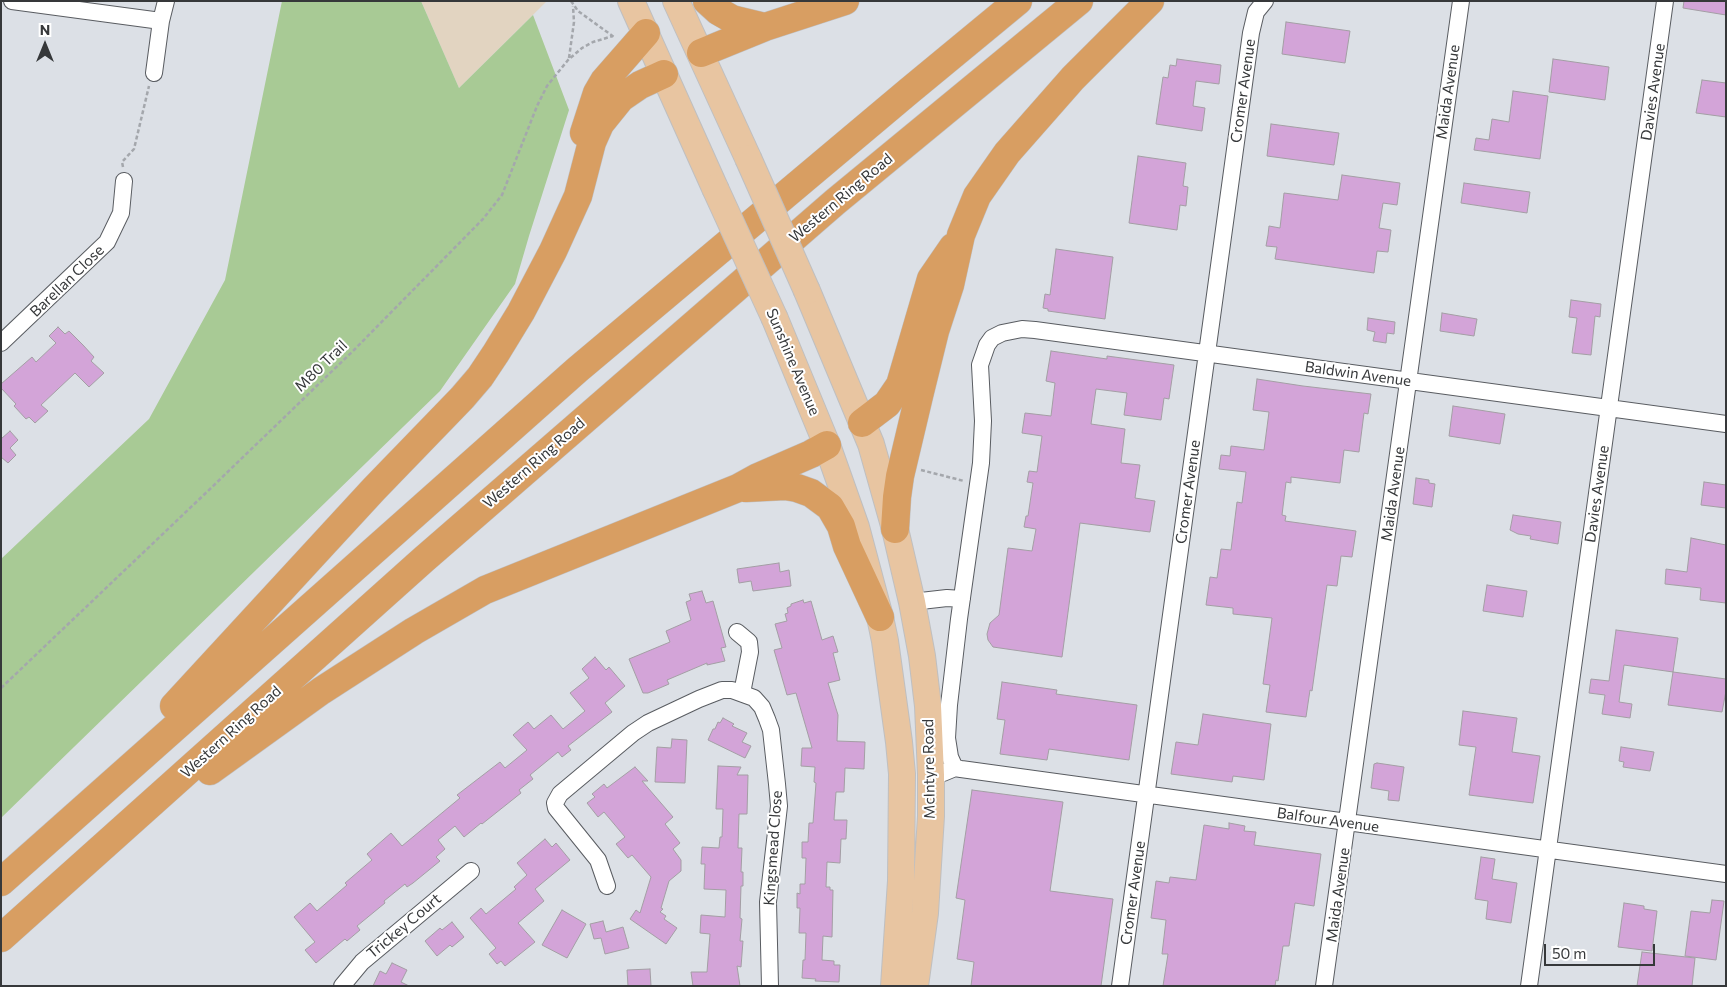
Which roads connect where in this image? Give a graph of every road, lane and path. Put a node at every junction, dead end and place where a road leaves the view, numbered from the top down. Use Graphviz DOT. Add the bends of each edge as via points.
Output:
graph roads {
  1 [pos="12,1"];
  2 [pos="166,1"];
  3 [pos="631,1"];
  4 [pos="676,1"];
  5 [pos="707,1"];
  6 [pos="845,1"];
  7 [pos="1018,1"];
  8 [pos="1079,1"];
  9 [pos="1150,1"];
  10 [pos="1264,1"];
  11 [pos="1461,1"];
  12 [pos="1665,1"];
  13 [pos="572,3"];
  14 [pos="161,21"];
  15 [pos="765,27"];
  16 [pos="646,32"];
  17 [pos="701,53"];
  18 [pos="568,60"];
  19 [pos="154,73"];
  20 [pos="664,74"];
  21 [pos="124,181"];
  22 [pos="961,235"];
  23 [pos="553,251"];
  24 [pos="992,338"];
  25 [pos="1,343"];
  26 [pos="1208,353"];
  27 [pos="1409,381"];
  28 [pos="1609,407"];
  29 [pos="862,423"];
  30 [pos="1726,424"];
  31 [pos="827,445"];
  32 [pos="902,466"];
  33 [pos="978,485"];
  34 [pos="738,488"];
  35 [pos="895,529"];
  36 [pos="962,599"];
  37 [pos="912,602"];
  38 [pos="880,617"];
  39 [pos="737,632"];
  40 [pos="1,688"];
  41 [pos="742,693"];
  42 [pos="899,742"];
  43 [pos="943,772"];
  44 [pos="902,774"];
  45 [pos="1147,795"];
  46 [pos="1348,823"];
  47 [pos="40,846"];
  48 [pos="1548,850"];
  49 [pos="471,871"];
  50 [pos="1726,874"];
  51 [pos="1,882"];
  52 [pos="607,886"];
  53 [pos="8,932"];
  54 [pos="342,986"];
  55 [pos="770,986"];
  56 [pos="894,986"];
  57 [pos="915,986"];
  58 [pos="1120,986"];
  59 [pos="1324,986"];
  60 [pos="1529,986"];
  1 -- 14 [label="street"];
  2 -- 14 [label="street"];
  3 -- 16 [label="main road, Sunshine Avenue"];
  4 -- 17 [label="main road"];
  5 -- 15 [label="highway" via="732,19"];
  6 -- 15 [label="highway"];
  7 -- 47 [label="highway" via="577,370"];
  8 -- 53 [label="highway, Western Ring Road" via="805,228 423,560"];
  9 -- 22 [label="highway" via="1073,78 1007,153 977,196"];
  10 -- 26 [label="street, Cromer Avenue" via="1256,12 1251,33"];
  11 -- 27 [label="street, Maida Avenue"];
  12 -- 28 [label="street, Davies Avenue"];
  13 -- 18 [label="path" via="574,22"];
  13 -- 18 [label="path, M80 Trail" via="613,36 593,42"];
  14 -- 19 [label="street"];
  15 -- 17 [label="highway"];
  16 -- 20 [label="main road, Sunshine Avenue"];
  16 -- 23 [label="highway" via="597,92"];
  17 -- 20 [label="main road"];
  17 -- 29 [label="main road, bridge"];
  18 -- 40 [label="path, M80 Trail" via="544,91 502,195 483,219 231,470"];
  19 -- 21 [label="path" via="134,149 122,162"];
  20 -- 23 [label="highway" via="621,98 600,124 578,196"];
  20 -- 31 [label="main road, Sunshine Avenue, bridge" via="775,319"];
  21 -- 25 [label="street, Barellan Close" via="121,213 107,242"];
  22 -- 29 [label="highway" via="931,279 900,385 887,404"];
  22 -- 32 [label="highway"];
  23 -- 47 [label="highway" via="506,338 462,398"];
  24 -- 26 [label="street, Baldwin Avenue" via="1006,331 1022,329"];
  24 -- 33 [label="street, McIntyre Road" via="982,354 980,365 983,421"];
  26 -- 27 [label="street, Baldwin Avenue"];
  26 -- 45 [label="street, Cromer Avenue"];
  27 -- 28 [label="street, Baldwin Avenue"];
  27 -- 46 [label="street, Maida Avenue"];
  28 -- 30 [label="street, Baldwin Avenue"];
  28 -- 48 [label="street, Davies Avenue"];
  29 -- 31 [label="main road"];
  29 -- 35 [label="main road"];
  31 -- 34 [label="highway"];
  31 -- 38 [label="main road, Sunshine Avenue" via="856,527"];
  32 -- 33 [label="path"];
  32 -- 35 [label="highway"];
  33 -- 36 [label="street, McIntyre Road"];
  34 -- 38 [label="highway" via="797,488 811,493 830,507"];
  34 -- 53 [label="highway" via="485,590 414,631 321,691 173,797"];
  35 -- 37 [label="main road"];
  36 -- 37 [label="street"];
  36 -- 43 [label="street, McIntyre Road" via="949,705 947,738 950,757"];
  37 -- 42 [label="main road" via="900,620 906,683"];
  37 -- 43 [label="main road, McIntyre Road" via="928,706"];
  38 -- 42 [label="main road, Sunshine Avenue"];
  39 -- 41 [label="street" via="749,642 750,652"];
  41 -- 52 [label="street" via="722,690 648,723 560,794 555,803 559,814 598,860"];
  41 -- 55 [label="street, Kingsmead Close" via="754,698 768,719 777,784 779,806 768,902"];
  42 -- 44 [label="main road, McIntyre Road"];
  43 -- 44 [label="main road"];
  43 -- 45 [label="street, Balfour Avenue"];
  43 -- 57 [label="main road, McIntyre Road" via="931,816 926,904"];
  44 -- 56 [label="main road, McIntyre Road" via="901,881"];
  45 -- 46 [label="street, Balfour Avenue"];
  45 -- 58 [label="street, Cromer Avenue"];
  46 -- 48 [label="street, Balfour Avenue"];
  46 -- 59 [label="street, Maida Avenue"];
  47 -- 51 [label="highway"];
  48 -- 50 [label="street, Balfour Avenue"];
  48 -- 60 [label="street, Davies Avenue"];
  49 -- 54 [label="street, Trickey Court" via="362,962"];
}
